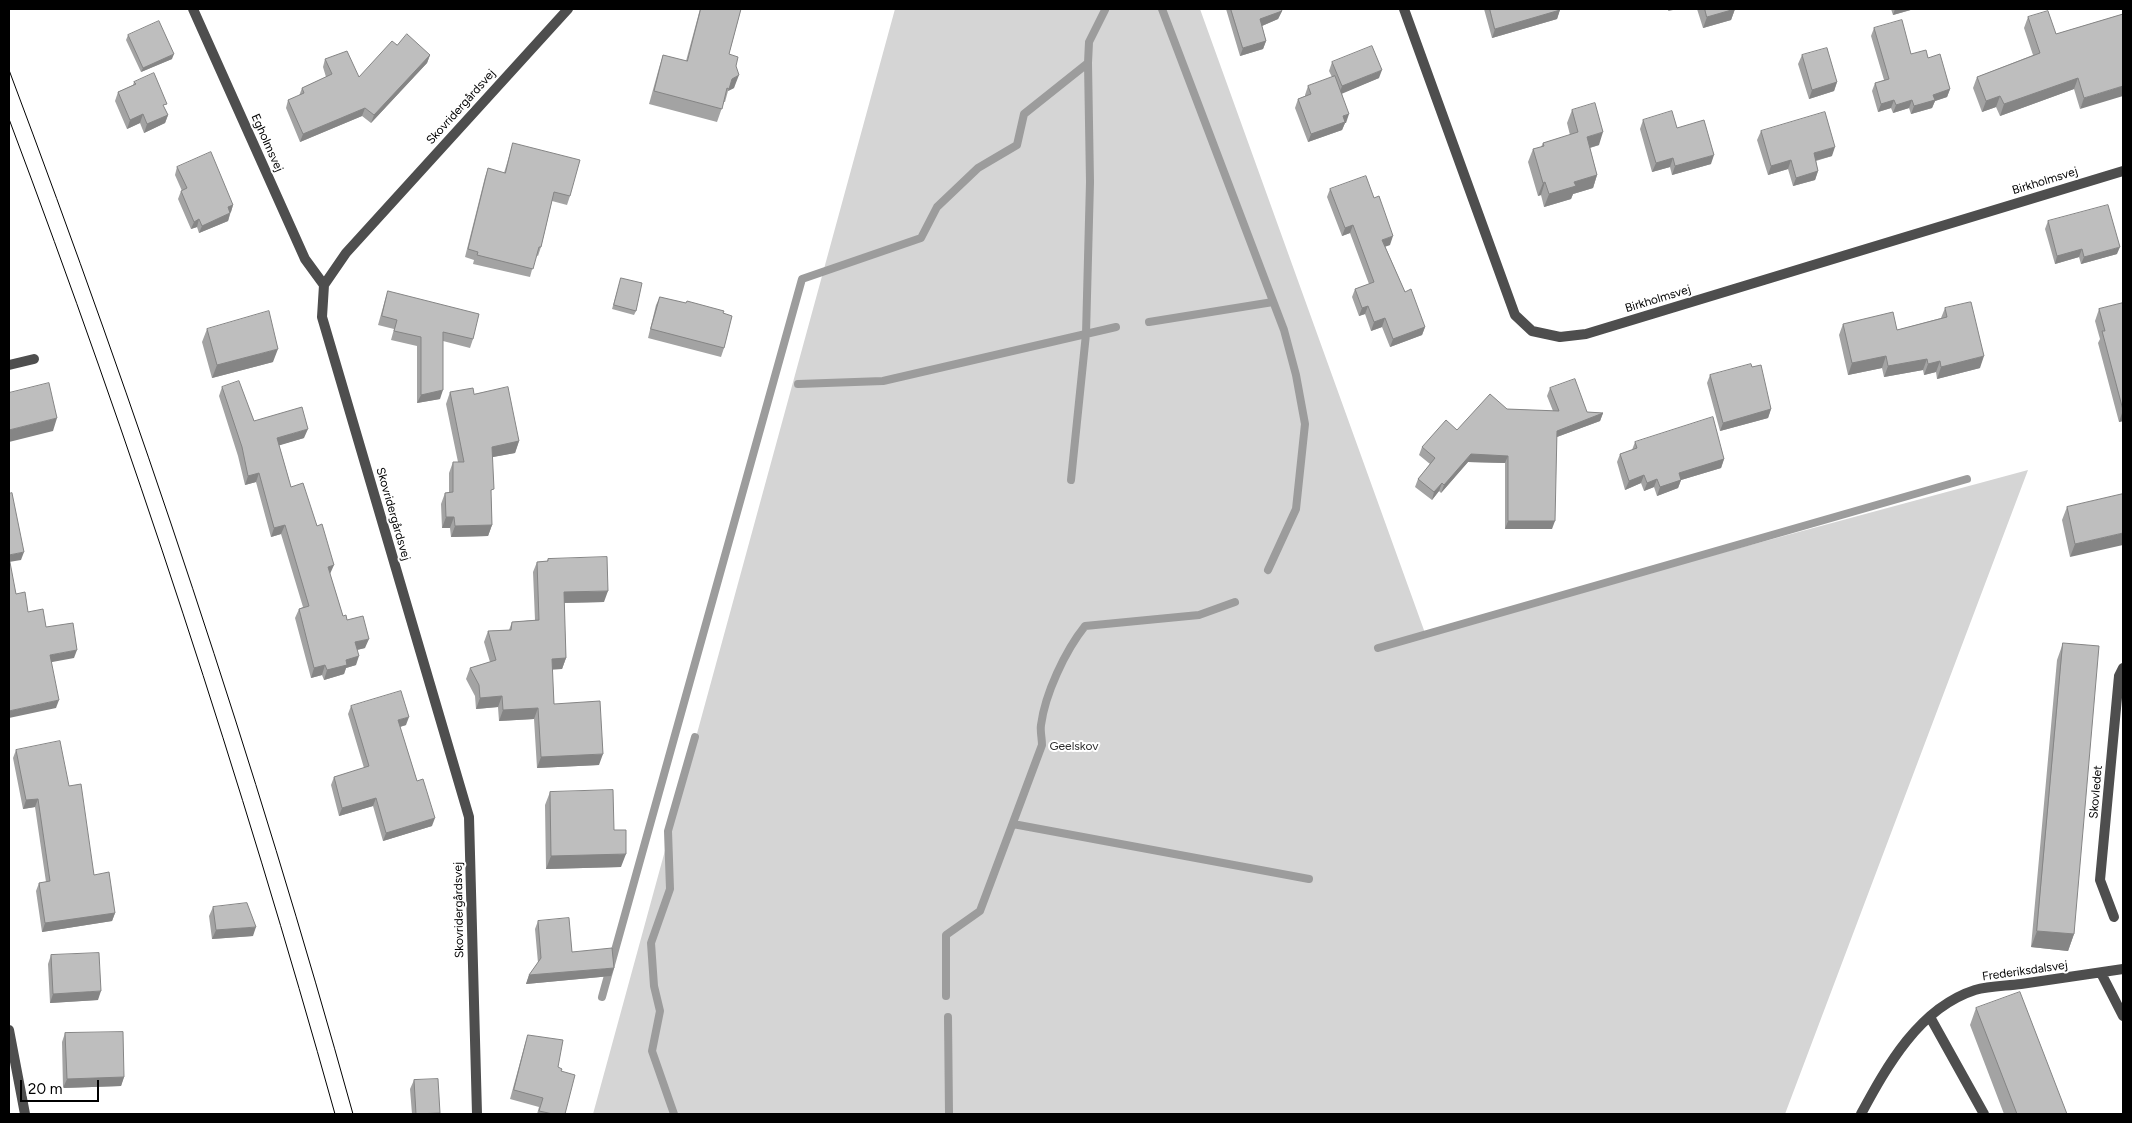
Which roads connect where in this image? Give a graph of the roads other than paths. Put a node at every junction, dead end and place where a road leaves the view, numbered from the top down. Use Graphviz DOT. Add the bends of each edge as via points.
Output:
graph roads {
  1 [pos="193,9"];
  2 [pos="568,9"];
  3 [pos="1404,9"];
  4 [pos="2123,170"];
  5 [pos="324,285"];
  6 [pos="34,359"];
  7 [pos="9,366"];
  8 [pos="2123,668"];
  9 [pos="2114,918"];
  10 [pos="2123,969"];
  11 [pos="2101,972"];
  12 [pos="2123,1016"];
  13 [pos="1930,1017"];
  14 [pos="9,1030"];
  15 [pos="26,1114"];
  16 [pos="476,1114"];
  17 [pos="1861,1114"];
  18 [pos="1984,1114"];
  1 -- 5 [label="street, Egholmsvej" via="305,259"];
  2 -- 5 [label="street, Skovridergårdsvej" via="346,252"];
  3 -- 4 [label="street, Birkholmsvej" via="1515,315 1532,331 1560,337 1586,334"];
  5 -- 16 [label="street, Skovridergårdsvej" via="322,317 469,818"];
  6 -- 7 [label="street"];
  8 -- 9 [label="street, Skovledet" via="2119,676 2100,880"];
  10 -- 11 [label="street, Frederiksdalsvej"];
  11 -- 12 [label="street"];
  11 -- 13 [label="street, Frederiksdalsvej" via="1976,990 1950,1002"];
  13 -- 17 [label="street, Frederiksdalsvej" via="1907,1040"];
  13 -- 18 [label="street"];
  14 -- 15 [label="street"];
}
